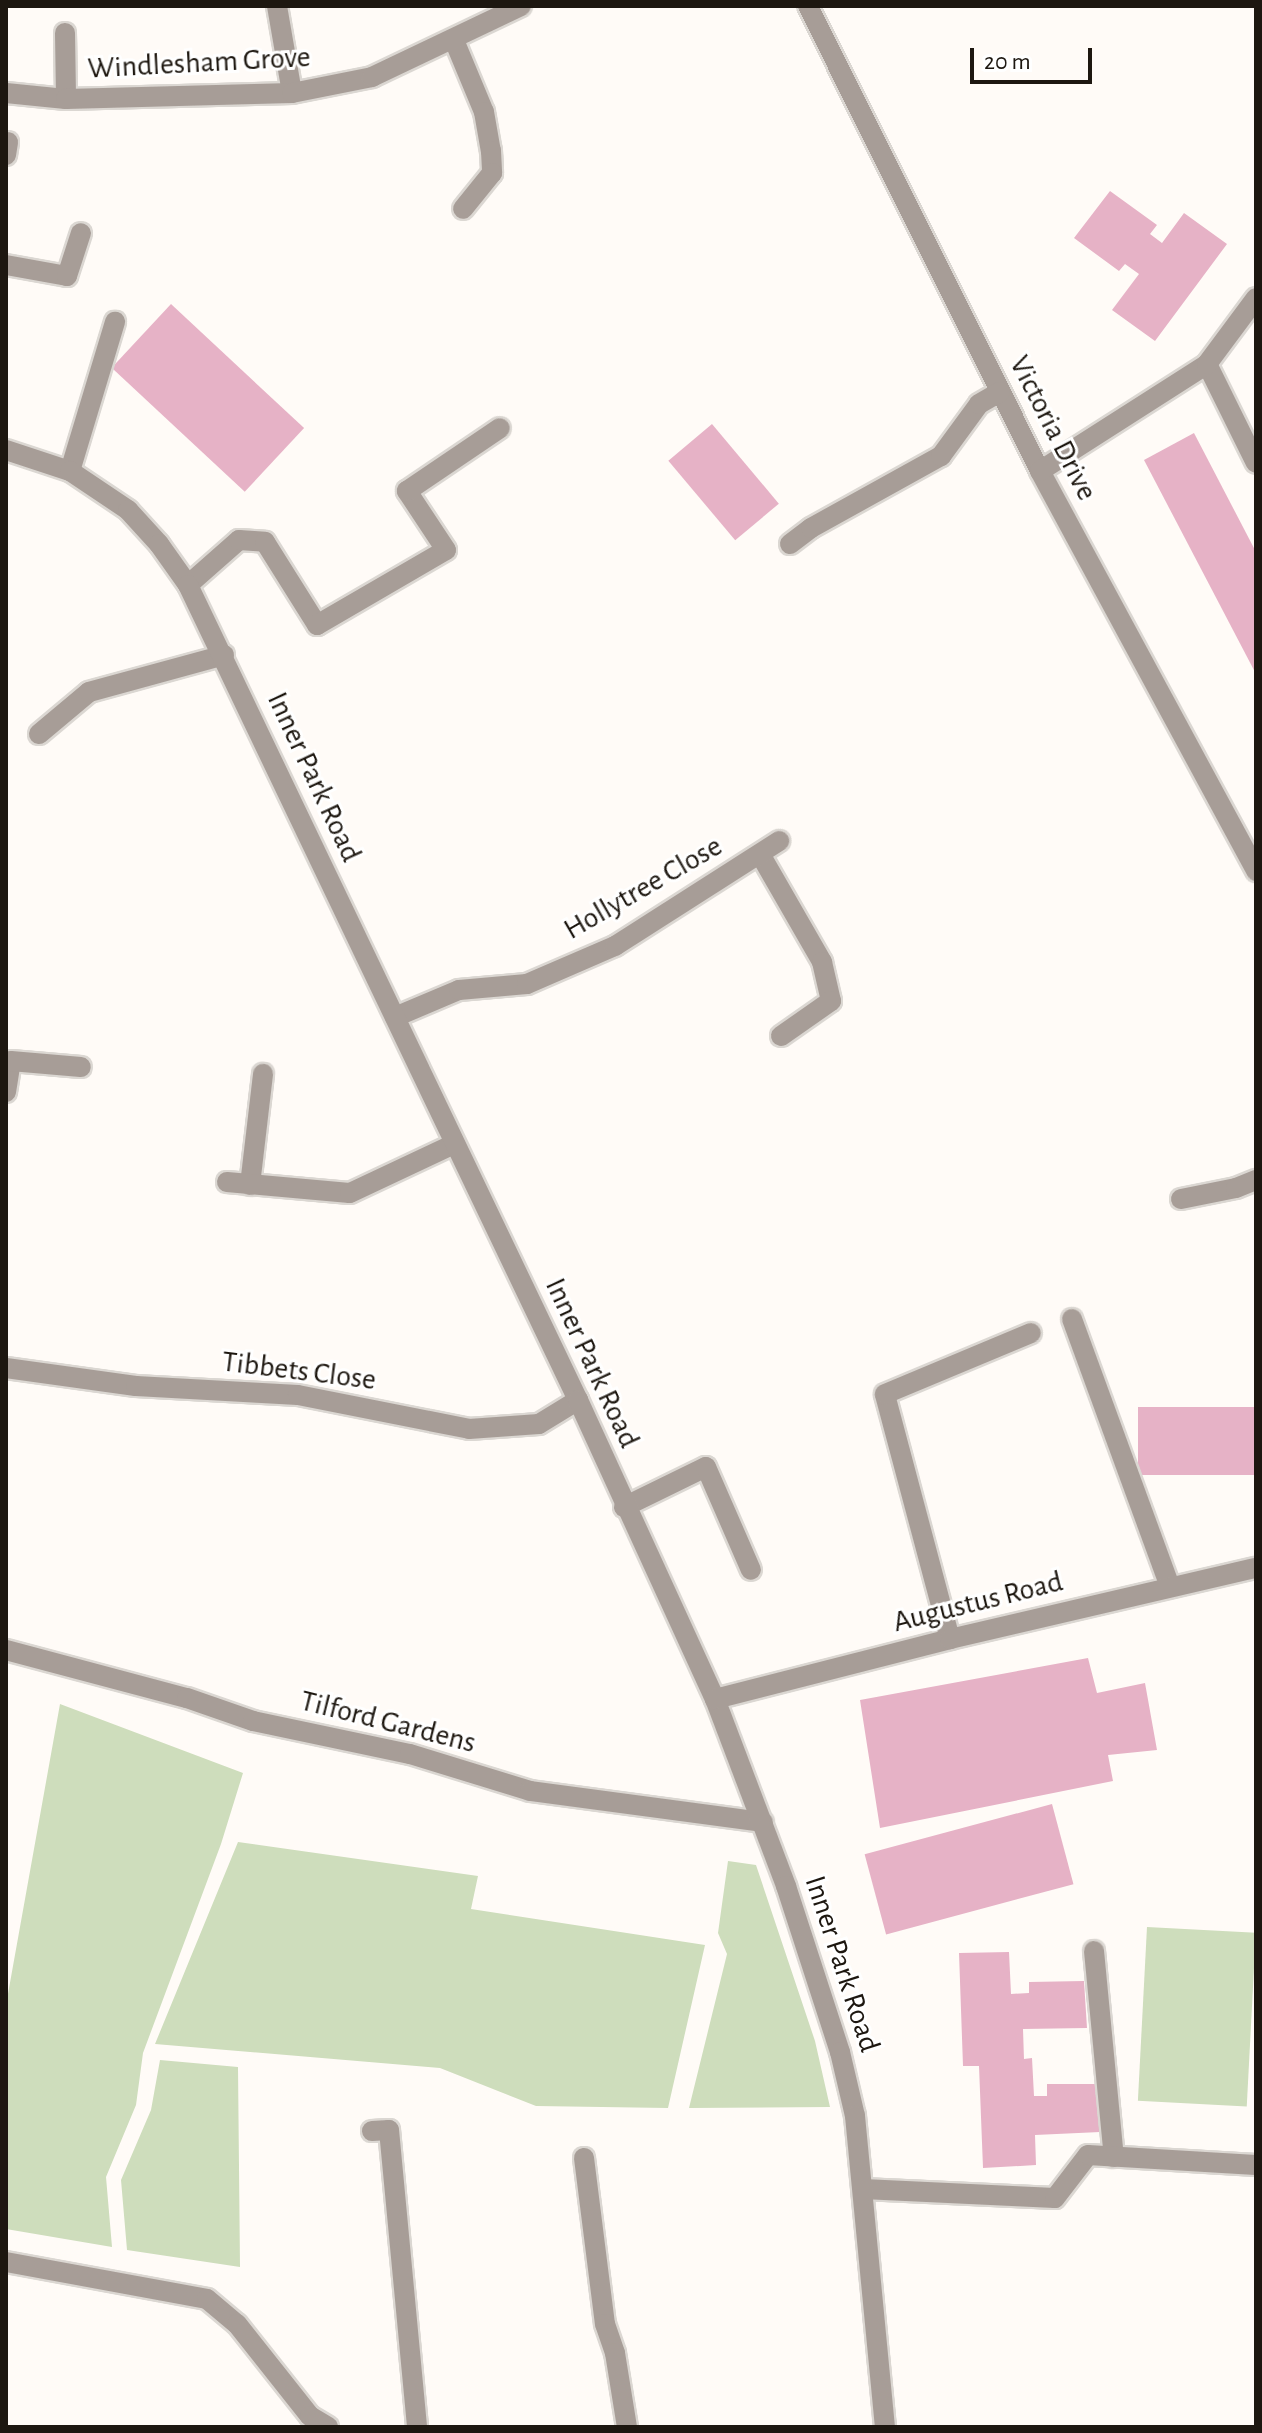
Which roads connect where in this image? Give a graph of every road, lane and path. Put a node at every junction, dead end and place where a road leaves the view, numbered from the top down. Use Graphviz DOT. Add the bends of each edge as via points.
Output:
graph roads {
  1 [pos="277,6"];
  2 [pos="521,6"];
  3 [pos="808,6"];
  4 [pos="65,33"];
  5 [pos="454,40"];
  6 [pos="6,93"];
  7 [pos="292,93"];
  8 [pos="66,99"];
  9 [pos="463,209"];
  10 [pos="81,233"];
  11 [pos="6,265"];
  12 [pos="1256,298"];
  13 [pos="115,322"];
  14 [pos="1207,364"];
  15 [pos="1000,392"];
  16 [pos="500,428"];
  17 [pos="6,450"];
  18 [pos="1256,463"];
  19 [pos="70,471"];
  20 [pos="1040,471"];
  21 [pos="790,544"];
  22 [pos="188,585"];
  23 [pos="224,655"];
  24 [pos="39,734"];
  25 [pos="779,841"];
  26 [pos="760,854"];
  27 [pos="1256,871"];
  28 [pos="395,1017"];
  29 [pos="781,1036"];
  30 [pos="81,1067"];
  31 [pos="263,1074"];
  32 [pos="6,1092"];
  33 [pos="454,1144"];
  34 [pos="1256,1180"];
  35 [pos="227,1182"];
  36 [pos="250,1185"];
  37 [pos="1181,1199"];
  38 [pos="1072,1319"];
  39 [pos="1031,1333"];
  40 [pos="6,1368"];
  41 [pos="578,1400"];
  42 [pos="624,1507"];
  43 [pos="1256,1568"];
  44 [pos="751,1570"];
  45 [pos="1170,1587"];
  46 [pos="950,1639"];
  47 [pos="6,1650"];
  48 [pos="715,1699"];
  49 [pos="763,1822"];
  50 [pos="1094,1951"];
  51 [pos="372,2131"];
  52 [pos="1114,2157"];
  53 [pos="584,2158"];
  54 [pos="1256,2165"];
  55 [pos="863,2189"];
  56 [pos="6,2262"];
  57 [pos="328,2427"];
  58 [pos="417,2427"];
  59 [pos="627,2427"];
  60 [pos="885,2427"];
  1 -- 7 [label="street"];
  2 -- 5 [label="street, Windlesham Grove"];
  3 -- 15 [label="street, Victoria Drive"];
  4 -- 8 [label="street"];
  5 -- 7 [label="street, Windlesham Grove" via="372,77"];
  5 -- 9 [label="street" via="484,112 491,151 492,173"];
  6 -- 8 [label="street, Windlesham Grove"];
  7 -- 8 [label="street, Windlesham Grove"];
  10 -- 11 [label="street" via="67,276"];
  12 -- 14 [label="street"];
  13 -- 19 [label="street"];
  14 -- 18 [label="street"];
  14 -- 20 [label="street"];
  15 -- 20 [label="street, Victoria Drive"];
  15 -- 21 [label="street" via="979,404 941,456"];
  16 -- 22 [label="street" via="407,491 446,550 317,625 265,542 239,540"];
  17 -- 19 [label="street, Inner Park Road"];
  19 -- 22 [label="street, Inner Park Road" via="128,510"];
  20 -- 27 [label="street, Victoria Drive"];
  22 -- 23 [label="street, Inner Park Road"];
  23 -- 24 [label="street" via="89,692"];
  23 -- 28 [label="street, Inner Park Road"];
  25 -- 26 [label="street, Hollytree Close"];
  26 -- 28 [label="street, Hollytree Close" via="615,946 527,984 459,990"];
  26 -- 29 [label="street" via="822,962 831,1001"];
  28 -- 33 [label="street, Inner Park Road"];
  30 -- 32 [label="street" via="11,1061"];
  31 -- 36 [label="street"];
  33 -- 36 [label="street" via="350,1193"];
  33 -- 41 [label="street, Inner Park Road"];
  34 -- 37 [label="street"];
  35 -- 36 [label="street"];
  38 -- 45 [label="street"];
  39 -- 46 [label="street" via="885,1394"];
  40 -- 41 [label="street, Tibbets Close" via="136,1386 298,1395 469,1429 539,1424"];
  41 -- 42 [label="street, Inner Park Road"];
  42 -- 44 [label="street" via="706,1467"];
  42 -- 48 [label="street, Inner Park Road"];
  43 -- 45 [label="street, Augustus Road"];
  45 -- 46 [label="street, Augustus Road"];
  46 -- 48 [label="street, Augustus Road"];
  47 -- 49 [label="street, Tilford Gardens" via="253,1721 410,1754 530,1791"];
  48 -- 49 [label="street, Inner Park Road"];
  49 -- 55 [label="street, Inner Park Road" via="840,2052 855,2116"];
  50 -- 52 [label="street"];
  51 -- 58 [label="street" via="389,2130"];
  52 -- 54 [label="street"];
  52 -- 55 [label="street" via="1088,2155 1055,2198"];
  53 -- 59 [label="street" via="605,2324"];
  55 -- 60 [label="street, Inner Park Road"];
  56 -- 57 [label="street" via="207,2299 237,2324 310,2416"];
}
